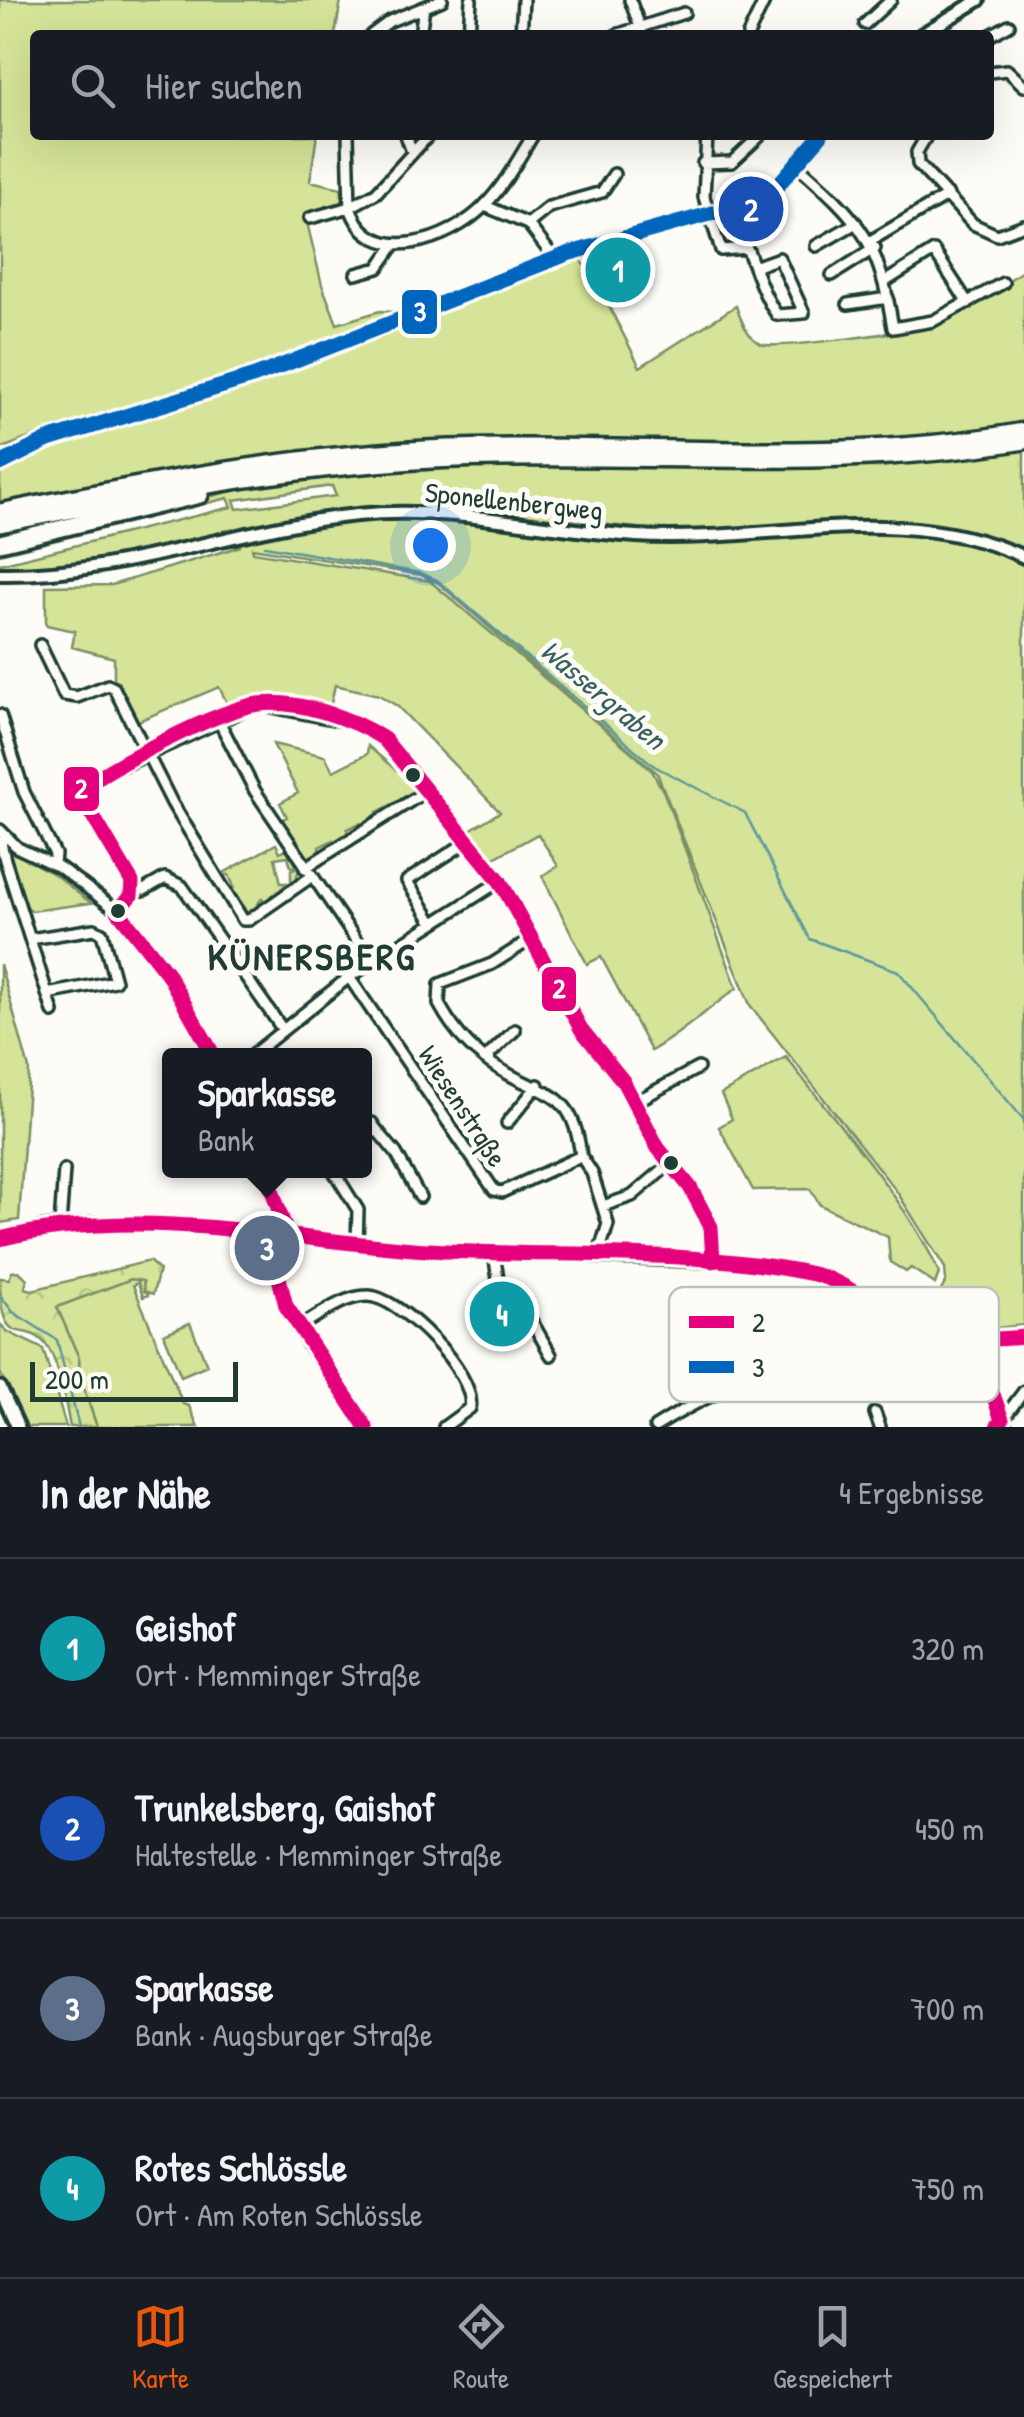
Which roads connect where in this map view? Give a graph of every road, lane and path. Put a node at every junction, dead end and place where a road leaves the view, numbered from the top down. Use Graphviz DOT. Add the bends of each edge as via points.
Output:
graph roads {
  1 [pos="442,0"];
  2 [pos="470,0"];
  3 [pos="523,0"];
  4 [pos="630,0"];
  5 [pos="765,0"];
  6 [pos="891,0"];
  7 [pos="972,1"];
  8 [pos="424,7"];
  9 [pos="684,13"];
  10 [pos="940,21"];
  11 [pos="865,24"];
  12 [pos="1009,25"];
  13 [pos="378,30"];
  14 [pos="421,30"];
  15 [pos="469,30"];
  16 [pos="521,30"];
  17 [pos="642,30"];
  18 [pos="644,30"];
  19 [pos="750,30"];
  20 [pos="928,30"];
  21 [pos="946,30"];
  22 [pos="994,33"];
  23 [pos="994,71"];
  24 [pos="1024,86"];
  25 [pos="348,140"];
  26 [pos="408,140"];
  27 [pos="424,140"];
  28 [pos="530,140"];
  29 [pos="706,140"];
  30 [pos="756,140"];
  31 [pos="817,140"];
  32 [pos="924,140"];
  33 [pos="412,152"];
  34 [pos="703,163"];
  35 [pos="797,165"];
  36 [pos="614,174"];
  37 [pos="948,196"];
  38 [pos="485,206"];
  39 [pos="350,207"];
  40 [pos="709,215"];
  41 [pos="310,218"];
  42 [pos="856,223"];
  43 [pos="528,224"];
  44 [pos="1024,225"];
  45 [pos="395,244"];
  46 [pos="873,244"];
  47 [pos="816,246"];
  48 [pos="554,258"];
  49 [pos="754,267"];
  50 [pos="356,274"];
  51 [pos="832,275"];
  52 [pos="886,281"];
  53 [pos="1004,283"];
  54 [pos="888,298"];
  55 [pos="968,303"];
  56 [pos="848,304"];
  57 [pos="1024,431"];
  58 [pos="1024,442"];
  59 [pos="0,464"];
  60 [pos="271,474"];
  61 [pos="0,512"];
  62 [pos="0,524"];
  63 [pos="0,543"];
  64 [pos="1024,557"];
  65 [pos="0,574"];
  66 [pos="40,645"];
  67 [pos="0,716"];
  68 [pos="219,721"];
  69 [pos="145,754"];
  70 [pos="428,790"];
  71 [pos="2,833"];
  72 [pos="470,840"];
  73 [pos="54,864"];
  74 [pos="308,873"];
  75 [pos="500,881"];
  76 [pos="133,890"];
  77 [pos="118,911"];
  78 [pos="433,922"];
  79 [pos="533,938"];
  80 [pos="30,939"];
  81 [pos="370,962"];
  82 [pos="349,977"];
  83 [pos="47,994"];
  84 [pos="53,1012"];
  85 [pos="284,1030"];
  86 [pos="515,1030"];
  87 [pos="209,1048"];
  88 [pos="261,1048"];
  89 [pos="490,1064"];
  90 [pos="698,1068"];
  91 [pos="538,1084"];
  92 [pos="635,1102"];
  93 [pos="507,1123"];
  94 [pos="372,1132"];
  95 [pos="581,1156"];
  96 [pos="671,1163"];
  97 [pos="64,1170"];
  98 [pos="268,1178"];
  99 [pos="338,1178"];
  100 [pos="420,1197"];
  101 [pos="603,1206"];
  102 [pos="60,1226"];
  103 [pos="283,1237"];
  104 [pos="0,1239"];
  105 [pos="357,1245"];
  106 [pos="494,1254"];
  107 [pos="598,1256"];
  108 [pos="713,1261"];
  109 [pos="845,1287"];
  110 [pos="296,1328"];
  111 [pos="1024,1338"];
  112 [pos="999,1340"];
  113 [pos="551,1355"];
  114 [pos="0,1388"];
  115 [pos="1024,1391"];
  116 [pos="702,1402"];
  117 [pos="875,1413"];
  118 [pos="1002,1425"];
  119 [pos="18,1427"];
  120 [pos="366,1427"];
  121 [pos="444,1427"];
  122 [pos="656,1427"];
  123 [pos="880,1427"];
  1 -- 8 [label="street"];
  2 -- 15 [label="street"];
  3 -- 16 [label="street"];
  4 -- 17 [label="street"];
  5 -- 19 [label="street"];
  6 -- 11 [label="street"];
  7 -- 10 [label="street"];
  8 -- 13 [label="street"];
  8 -- 14 [label="street"];
  9 -- 18 [label="street"];
  10 -- 20 [label="street"];
  10 -- 21 [label="street"];
  12 -- 22 [label="street"];
  23 -- 24 [label="street" via="1007,70"];
  25 -- 39 [label="street"];
  26 -- 33 [label="street"];
  27 -- 33 [label="street"];
  28 -- 38 [label="street"];
  29 -- 34 [label="street"];
  30 -- 34 [label="street" via="732,162"];
  31 -- 35 [label="street"];
  32 -- 37 [label="street" via="918,164"];
  33 -- 39 [label="street" via="376,193"];
  34 -- 40 [label="street"];
  35 -- 40 [label="street" via="765,194"];
  35 -- 42 [label="street"];
  36 -- 43 [label="street" via="602,192 549,207"];
  37 -- 44 [label="street" via="982,231 1008,234"];
  37 -- 46 [label="street"];
  38 -- 43 [label="street"];
  38 -- 45 [label="street" via="448,232"];
  39 -- 41 [label="street"];
  39 -- 45 [label="street" via="366,233"];
  40 -- 48 [label="street"];
  40 -- 49 [label="street" via="721,250 747,248"];
  42 -- 46 [label="street"];
  42 -- 47 [label="street"];
  43 -- 48 [label="street"];
  45 -- 50 [label="street" via="378,268"];
  46 -- 51 [label="street"];
  46 -- 52 [label="street"];
  48 -- 59 [label="street" via="227,386 48,440"];
  49 -- 49 [label="street" via="777,316 804,313 779,258"];
  52 -- 54 [label="street"];
  52 -- 55 [label="street" via="934,251"];
  53 -- 55 [label="street"];
  54 -- 55 [label="street" via="894,328 934,321"];
  54 -- 56 [label="street"];
  57 -- 61 [label="highway" via="804,451 484,447 353,454 180,477"];
  58 -- 60 [label="highway" via="852,460 461,458"];
  60 -- 62 [label="highway"];
  60 -- 63 [label="highway"];
  64 -- 65 [label="street, Sponellenbergweg" via="956,532 892,524 656,536 390,513 222,536 94,570"];
  66 -- 69 [label="street" via="68,698 111,686"];
  67 -- 73 [label="street"];
  68 -- 69 [label="street"];
  68 -- 70 [label="street" via="258,704 358,724 384,739"];
  68 -- 74 [label="street" via="254,791"];
  69 -- 74 [label="street" via="242,920"];
  69 -- 76 [label="street" via="78,790"];
  70 -- 72 [label="street"];
  70 -- 74 [label="street"];
  71 -- 73 [label="street" via="22,851"];
  71 -- 80 [label="street"];
  72 -- 75 [label="street"];
  72 -- 78 [label="street" via="407,880"];
  73 -- 77 [label="street"];
  74 -- 81 [label="street"];
  75 -- 78 [label="street"];
  75 -- 79 [label="street"];
  76 -- 77 [label="street"];
  76 -- 85 [label="street" via="165,878 182,886"];
  77 -- 87 [label="street" via="167,973"];
  78 -- 81 [label="street"];
  79 -- 89 [label="street" via="492,964 440,984 446,1016"];
  79 -- 92 [label="street" via="582,1029"];
  80 -- 83 [label="street"];
  80 -- 83 [label="street" via="94,929 108,948 115,980"];
  81 -- 82 [label="street"];
  82 -- 85 [label="street"];
  82 -- 95 [label="street, Wiesenstraße" via="494,1190"];
  83 -- 84 [label="street"];
  85 -- 88 [label="street"];
  86 -- 89 [label="street" via="489,1055"];
  89 -- 91 [label="street"];
  90 -- 92 [label="street"];
  91 -- 93 [label="street"];
  91 -- 95 [label="street" via="563,1105"];
  92 -- 96 [label="street"];
  94 -- 100 [label="street" via="396,1153"];
  95 -- 101 [label="street"];
  96 -- 101 [label="street" via="632,1196"];
  96 -- 108 [label="street" via="709,1222"];
  97 -- 102 [label="street"];
  98 -- 103 [label="street"];
  99 -- 105 [label="street" via="358,1210"];
  101 -- 107 [label="street" via="608,1230"];
  102 -- 103 [label="street" via="216,1228"];
  102 -- 104 [label="street"];
  103 -- 105 [label="street"];
  103 -- 110 [label="street" via="280,1284"];
  105 -- 106 [label="street"];
  106 -- 107 [label="street"];
  106 -- 113 [label="street" via="499,1285"];
  107 -- 108 [label="street"];
  108 -- 109 [label="street" via="817,1275"];
  110 -- 120 [label="street"];
  110 -- 121 [label="street" via="357,1297 388,1301 434,1338 468,1384 470,1408"];
  111 -- 112 [label="street"];
  114 -- 119 [label="main road"];
  115 -- 118 [label="street"];
  116 -- 122 [label="street"];
  117 -- 123 [label="street"];
}
